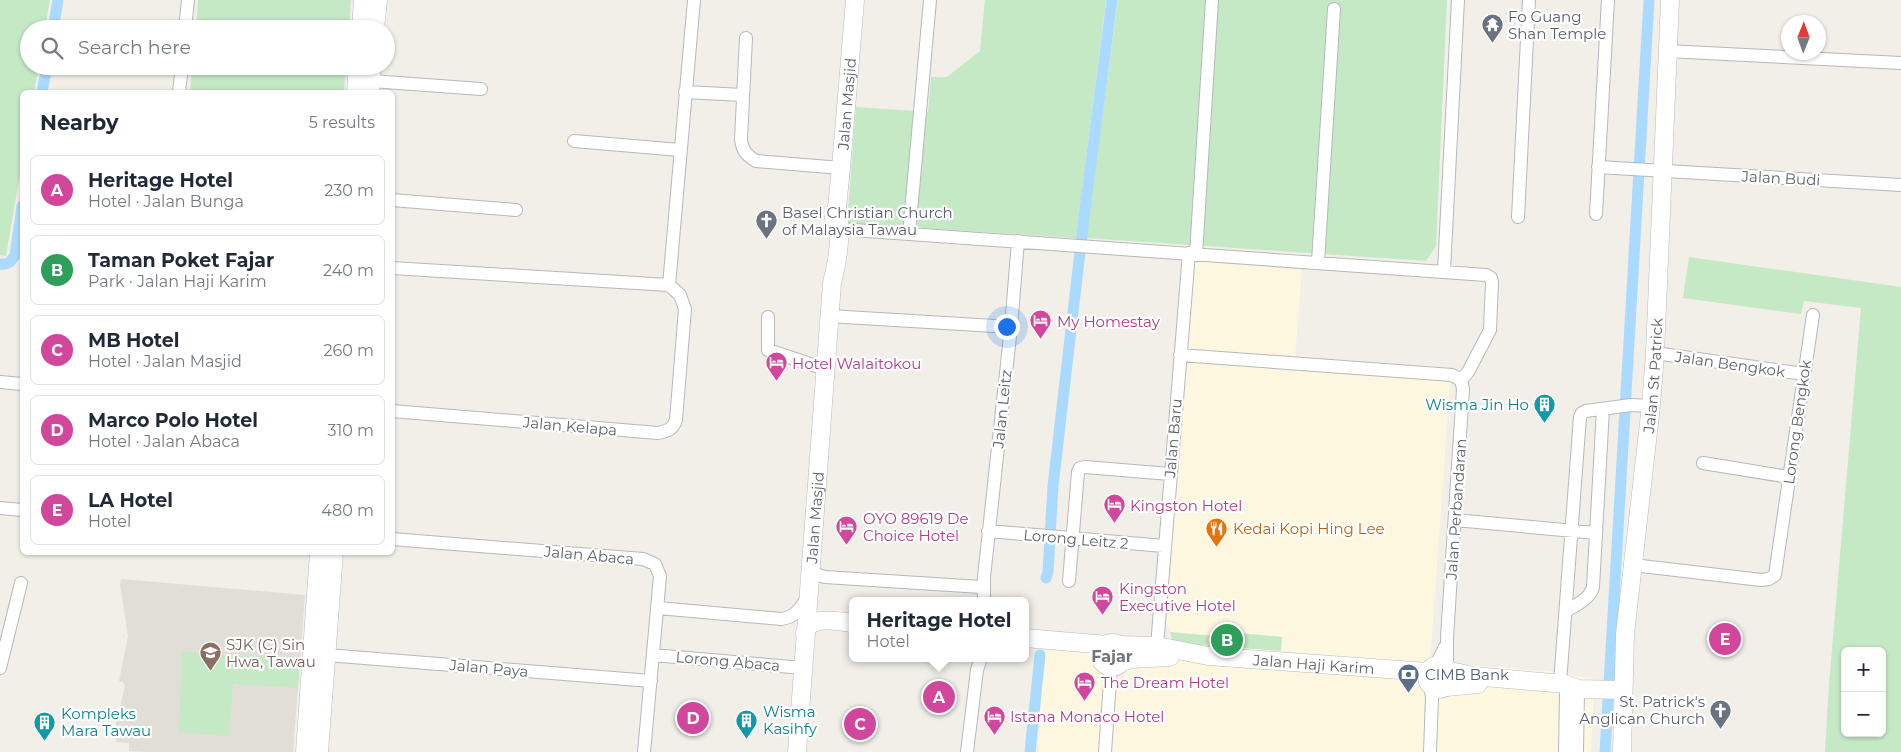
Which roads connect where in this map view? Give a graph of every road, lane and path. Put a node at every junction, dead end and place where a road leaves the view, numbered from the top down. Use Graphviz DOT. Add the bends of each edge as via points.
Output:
graph roads {
  1 [pos="188,0"];
  2 [pos="363,0"];
  3 [pos="378,0"];
  4 [pos="694,0"];
  5 [pos="855,0"];
  6 [pos="930,0"];
  7 [pos="1212,0"];
  8 [pos="1458,0"];
  9 [pos="1529,0"];
  10 [pos="1608,0"];
  11 [pos="1670,0"];
  12 [pos="1334,9"];
  13 [pos="186,20"];
  14 [pos="362,20"];
  15 [pos="376,20"];
  16 [pos="746,38"];
  17 [pos="1667,51"];
  18 [pos="1901,63"];
  19 [pos="181,75"];
  20 [pos="357,75"];
  21 [pos="371,80"];
  22 [pos="179,90"];
  23 [pos="356,90"];
  24 [pos="481,90"];
  25 [pos="685,92"];
  26 [pos="743,96"];
  27 [pos="574,140"];
  28 [pos="680,150"];
  29 [pos="1598,167"];
  30 [pos="841,168"];
  31 [pos="1662,172"];
  32 [pos="1901,185"];
  33 [pos="395,200"];
  34 [pos="837,207"];
  35 [pos="516,210"];
  36 [pos="1596,214"];
  37 [pos="1518,217"];
  38 [pos="839,229"];
  39 [pos="908,234"];
  40 [pos="1018,241"];
  41 [pos="1192,254"];
  42 [pos="1318,262"];
  43 [pos="395,268"];
  44 [pos="1444,271"];
  45 [pos="832,283"];
  46 [pos="669,285"];
  47 [pos="1813,315"];
  48 [pos="829,316"];
  49 [pos="768,317"];
  50 [pos="1011,327"];
  51 [pos="1655,353"];
  52 [pos="1180,355"];
  53 [pos="825,369"];
  54 [pos="1804,374"];
  55 [pos="1461,380"];
  56 [pos="0,382"];
  57 [pos="20,384"];
  58 [pos="1651,406"];
  59 [pos="1604,408"];
  60 [pos="395,411"];
  61 [pos="1703,463"];
  62 [pos="1170,474"];
  63 [pos="1789,477"];
  64 [pos="0,508"];
  65 [pos="20,510"];
  66 [pos="1455,520"];
  67 [pos="988,531"];
  68 [pos="1572,531"];
  69 [pos="1596,533"];
  70 [pos="1072,538"];
  71 [pos="395,539"];
  72 [pos="1164,546"];
  73 [pos="319,555"];
  74 [pos="334,555"];
  75 [pos="1633,565"];
  76 [pos="810,567"];
  77 [pos="1068,581"];
  78 [pos="982,582"];
  79 [pos="21,583"];
  80 [pos="808,594"];
  81 [pos="979,597"];
  82 [pos="984,597"];
  83 [pos="658,608"];
  84 [pos="1566,611"];
  85 [pos="849,623"];
  86 [pos="805,633"];
  87 [pos="1029,638"];
  88 [pos="1145,650"];
  89 [pos="327,655"];
  90 [pos="653,655"];
  91 [pos="1112,656"];
  92 [pos="977,662"];
  93 [pos="0,668"];
  94 [pos="803,668"];
  95 [pos="1438,677"];
  96 [pos="651,681"];
  97 [pos="1612,690"];
  98 [pos="1569,695"];
  99 [pos="305,752"];
  100 [pos="319,752"];
  101 [pos="644,752"];
  102 [pos="798,752"];
  103 [pos="967,752"];
  104 [pos="1105,752"];
  105 [pos="1430,752"];
  106 [pos="1566,752"];
  107 [pos="1577,752"];
  108 [pos="1622,752"];
  1 -- 13 [label="street"];
  2 -- 14 [label="street"];
  3 -- 15 [label="street"];
  4 -- 25 [label="street"];
  5 -- 30 [label="street, Jalan Masjid"];
  6 -- 39 [label="street"];
  7 -- 41 [label="street, Jalan Baru"];
  8 -- 44 [label="street"];
  9 -- 37 [label="street"];
  10 -- 29 [label="street"];
  11 -- 17 [label="street, Jalan St Patrick"];
  12 -- 42 [label="street"];
  16 -- 26 [label="street"];
  17 -- 18 [label="street"];
  17 -- 31 [label="street, Jalan St Patrick"];
  19 -- 22 [label="street"];
  20 -- 23 [label="street"];
  21 -- 24 [label="street"];
  25 -- 26 [label="street"];
  25 -- 28 [label="street"];
  26 -- 30 [label="street" via="740,139 747,156 756,160"];
  27 -- 28 [label="street"];
  28 -- 46 [label="street"];
  29 -- 31 [label="street, Jalan Budi"];
  29 -- 36 [label="street"];
  30 -- 34 [label="street, Jalan Masjid"];
  31 -- 32 [label="street, Jalan Budi"];
  31 -- 51 [label="street, Jalan St Patrick"];
  33 -- 35 [label="street"];
  34 -- 38 [label="street, Jalan Masjid"];
  34 -- 45 [label="street, Jalan Masjid" via="829,268"];
  38 -- 39 [label="street"];
  38 -- 45 [label="street, Jalan Masjid"];
  39 -- 40 [label="street"];
  40 -- 41 [label="street"];
  40 -- 50 [label="street, Jalan Leitz"];
  41 -- 42 [label="street"];
  41 -- 52 [label="street, Jalan Baru"];
  42 -- 44 [label="street"];
  43 -- 46 [label="street"];
  44 -- 55 [label="street" via="1492,278 1490,330"];
  45 -- 48 [label="street, Jalan Masjid"];
  46 -- 60 [label="street, Jalan Kelapa" via="680,295 685,309 676,420 666,431"];
  47 -- 54 [label="street, Lorong Bengkok"];
  48 -- 50 [label="street"];
  48 -- 53 [label="street, Jalan Masjid"];
  49 -- 53 [label="street" via="768,350"];
  50 -- 67 [label="street, Jalan Leitz"];
  51 -- 54 [label="street, Jalan Bengkok"];
  51 -- 58 [label="street, Jalan St Patrick"];
  52 -- 55 [label="street" via="1452,375"];
  52 -- 62 [label="street, Jalan Baru"];
  53 -- 76 [label="street, Jalan Masjid"];
  54 -- 63 [label="street, Lorong Bengkok"];
  55 -- 66 [label="street, Jalan Perbandaran"];
  56 -- 57 [label="street"];
  58 -- 59 [label="street"];
  58 -- 75 [label="street, Jalan St Patrick"];
  59 -- 68 [label="street" via="1586,411 1580,417"];
  59 -- 69 [label="street"];
  61 -- 63 [label="street"];
  62 -- 70 [label="street" via="1080,468"];
  62 -- 72 [label="street, Jalan Baru"];
  63 -- 75 [label="street, Lorong Bengkok" via="1776,571 1769,579"];
  64 -- 65 [label="street"];
  66 -- 68 [label="street"];
  66 -- 95 [label="street, Jalan Perbandaran" via="1448,638"];
  67 -- 70 [label="street, Lorong Leitz 2"];
  67 -- 78 [label="street, Jalan Leitz"];
  68 -- 69 [label="street"];
  68 -- 84 [label="street"];
  69 -- 84 [label="street" via="1592,593"];
  70 -- 72 [label="street, Lorong Leitz 2"];
  70 -- 77 [label="street"];
  71 -- 83 [label="street, Jalan Abaca" via="649,560 655,564 660,576"];
  72 -- 88 [label="street, Jalan Baru" via="1158,623"];
  73 -- 99 [label="street"];
  74 -- 89 [label="street"];
  75 -- 97 [label="street, Jalan St Patrick" via="1625,634"];
  76 -- 78 [label="street" via="815,574 825,577"];
  76 -- 80 [label="street, Jalan Masjid"];
  78 -- 81 [label="street"];
  78 -- 82 [label="street"];
  79 -- 93 [label="street"];
  80 -- 83 [label="street" via="797,612 781,619"];
  80 -- 86 [label="street, Jalan Masjid"];
  83 -- 90 [label="street, Jalan Abaca"];
  84 -- 98 [label="street"];
  85 -- 86 [label="street" via="814,622"];
  86 -- 94 [label="street, Jalan Masjid"];
  87 -- 91 [label="street" via="1077,643"];
  88 -- 91 [label="street, Jalan Haji Karim"];
  88 -- 95 [label="street, Jalan Haji Karim" via="1389,669"];
  89 -- 96 [label="street, Jalan Paya"];
  89 -- 100 [label="street"];
  90 -- 94 [label="street, Lorong Abaca"];
  90 -- 96 [label="street, Jalan Abaca"];
  91 -- 104 [label="street"];
  92 -- 103 [label="street"];
  94 -- 102 [label="street, Jalan Masjid"];
  95 -- 98 [label="street" via="1473,676"];
  95 -- 105 [label="street, Jalan Perbandaran"];
  96 -- 101 [label="street, Jalan Abaca"];
  97 -- 98 [label="street"];
  97 -- 108 [label="street, Jalan St Patrick"];
  98 -- 106 [label="street"];
  98 -- 107 [label="street"];
}
